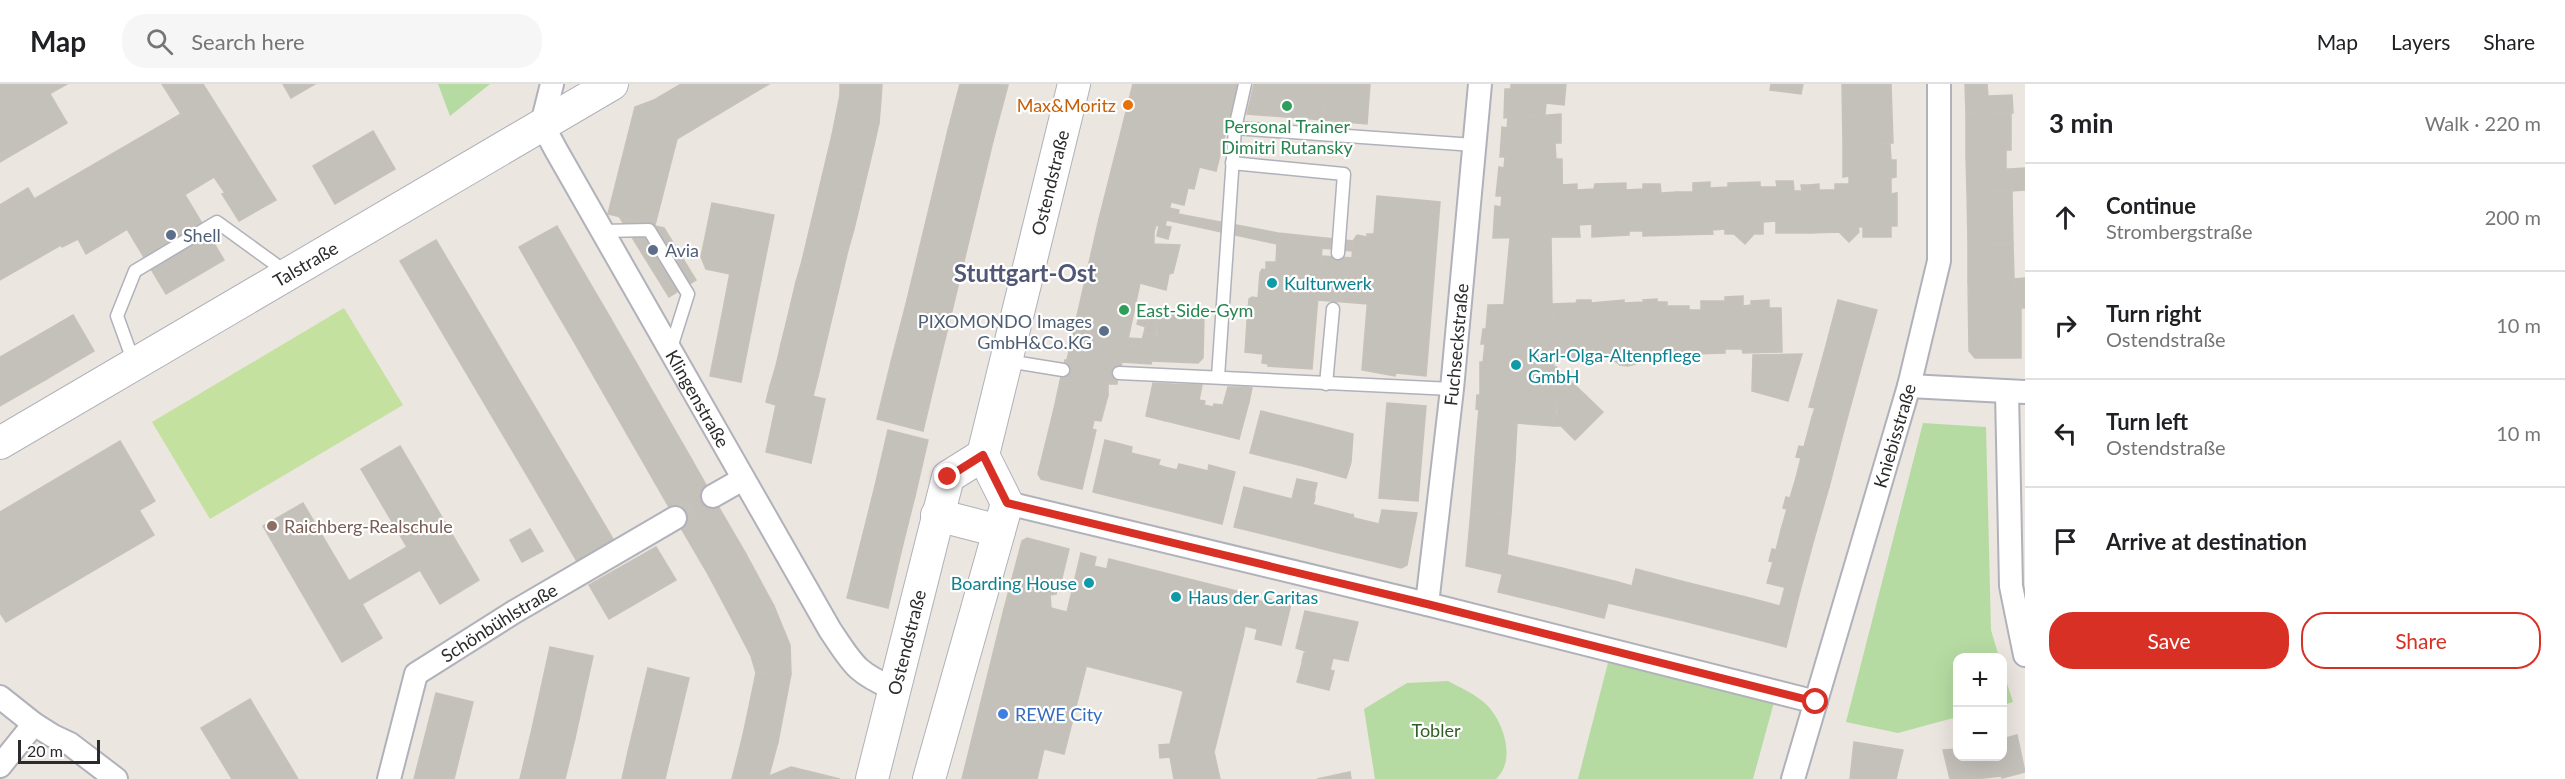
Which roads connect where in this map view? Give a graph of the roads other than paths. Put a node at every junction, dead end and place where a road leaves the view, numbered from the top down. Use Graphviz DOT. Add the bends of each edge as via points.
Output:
graph roads {
  1 [pos="552,84"];
  2 [pos="612,84"];
  3 [pos="1074,84"];
  4 [pos="1245,84"];
  5 [pos="1480,84"];
  6 [pos="1939,84"];
  7 [pos="542,124"];
  8 [pos="1234,128"];
  9 [pos="1474,145"];
  10 [pos="1232,163"];
  11 [pos="603,231"];
  12 [pos="1338,253"];
  13 [pos="290,274"];
  14 [pos="1333,309"];
  15 [pos="670,351"];
  16 [pos="1007,360"];
  17 [pos="135,365"];
  18 [pos="1063,370"];
  19 [pos="1119,373"];
  20 [pos="1218,377"];
  21 [pos="1326,384"];
  22 [pos="1909,386"];
  23 [pos="1452,389"];
  24 [pos="2016,392"];
  25 [pos="0,443"];
  26 [pos="983,455"];
  27 [pos="743,479"];
  28 [pos="713,496"];
  29 [pos="938,515"];
  30 [pos="1003,517"];
  31 [pos="675,518"];
  32 [pos="1427,604"];
  33 [pos="2025,655"];
  34 [pos="894,689"];
  35 [pos="0,697"];
  36 [pos="1816,702"];
  37 [pos="34,724"];
  38 [pos="0,766"];
  39 [pos="116,779"];
  40 [pos="389,779"];
  41 [pos="872,779"];
  42 [pos="929,779"];
  43 [pos="1793,779"];
  1 -- 7 [label="street"];
  2 -- 7 [label="street, Talstraße"];
  3 -- 16 [label="street, Ostendstraße"];
  4 -- 8 [label="lane"];
  5 -- 9 [label="street, Fuchseckstraße"];
  6 -- 22 [label="street, Kniebisstraße" via="1939,261"];
  7 -- 11 [label="street, Klingenstraße"];
  7 -- 13 [label="street, Talstraße"];
  8 -- 9 [label="lane"];
  8 -- 10 [label="lane"];
  9 -- 23 [label="street, Fuchseckstraße"];
  10 -- 12 [label="lane" via="1344,174"];
  10 -- 20 [label="lane"];
  11 -- 15 [label="street, Klingenstraße"];
  11 -- 15 [label="lane" via="649,230 688,294"];
  13 -- 17 [label="street, Talstraße"];
  13 -- 17 [label="lane" via="217,222 135,271 117,316"];
  14 -- 21 [label="lane"];
  15 -- 27 [label="street, Klingenstraße"];
  16 -- 18 [label="lane"];
  16 -- 26 [label="street, Ostendstraße"];
  17 -- 25 [label="street, Talstraße"];
  19 -- 20 [label="lane"];
  20 -- 21 [label="lane"];
  21 -- 23 [label="lane"];
  22 -- 24 [label="street"];
  22 -- 36 [label="street, Kniebisstraße"];
  23 -- 32 [label="street, Fuchseckstraße"];
  24 -- 33 [label="street" via="2011,586"];
  26 -- 29 [label="street, Ostendstraße" via="948,477"];
  26 -- 30 [label="street"];
  27 -- 28 [label="street"];
  27 -- 34 [label="street, Klingenstraße" via="854,666 867,677"];
  29 -- 30 [label="street"];
  29 -- 34 [label="street, Ostendstraße"];
  30 -- 32 [label="street"];
  30 -- 42 [label="street"];
  31 -- 40 [label="street, Schönbühlstraße" via="416,674"];
  32 -- 36 [label="street"];
  34 -- 41 [label="street, Ostendstraße"];
  35 -- 37 [label="street"];
  36 -- 43 [label="street, Kniebisstraße"];
  37 -- 38 [label="street"];
  37 -- 39 [label="street" via="70,744"];
}
